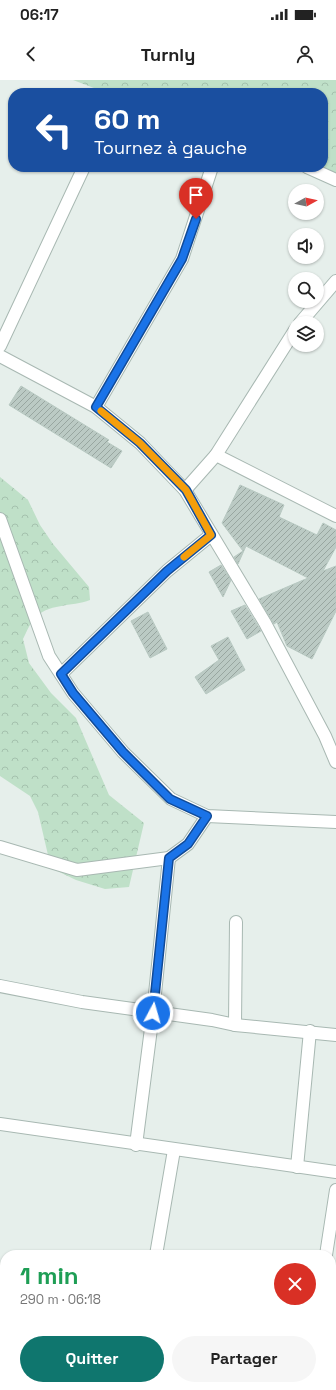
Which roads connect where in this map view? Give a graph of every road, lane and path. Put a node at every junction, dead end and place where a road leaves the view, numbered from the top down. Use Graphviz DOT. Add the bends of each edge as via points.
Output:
graph roads {
  1 [pos="82,172"];
  2 [pos="210,172"];
  3 [pos="318,172"];
  4 [pos="336,180"];
  5 [pos="336,281"];
  6 [pos="306,316"];
  7 [pos="288,341"];
  8 [pos="0,346"];
  9 [pos="0,356"];
  10 [pos="96,407"];
  11 [pos="216,455"];
  12 [pos="186,490"];
  13 [pos="336,516"];
  14 [pos="0,519"];
  15 [pos="211,535"];
  16 [pos="61,674"];
  17 [pos="336,762"];
  18 [pos="207,816"];
  19 [pos="336,822"];
  20 [pos="0,847"];
  21 [pos="169,858"];
  22 [pos="236,922"];
  23 [pos="0,986"];
  24 [pos="153,1013"];
  25 [pos="235,1025"];
  26 [pos="310,1032"];
  27 [pos="336,1035"];
  28 [pos="0,1124"];
  29 [pos="136,1145"];
  30 [pos="174,1150"];
  31 [pos="297,1167"];
  32 [pos="336,1172"];
  33 [pos="336,1190"];
  34 [pos="157,1250"];
  35 [pos="327,1250"];
  1 -- 8 [label="street"];
  2 -- 10 [label="street" via="182,259"];
  3 -- 4 [label="street"];
  5 -- 6 [label="street"];
  7 -- 11 [label="street"];
  9 -- 10 [label="street"];
  10 -- 12 [label="street" via="140,443"];
  11 -- 12 [label="street"];
  11 -- 13 [label="street"];
  12 -- 15 [label="street"];
  14 -- 16 [label="street" via="49,656"];
  15 -- 16 [label="street" via="167,571"];
  15 -- 17 [label="street" via="265,623 325,736"];
  16 -- 18 [label="street" via="73,693 123,752 170,799"];
  18 -- 19 [label="street"];
  18 -- 21 [label="street" via="188,844"];
  20 -- 21 [label="street" via="77,870"];
  21 -- 24 [label="street"];
  22 -- 25 [label="street"];
  23 -- 24 [label="street"];
  24 -- 25 [label="street"];
  24 -- 29 [label="street"];
  25 -- 26 [label="street"];
  26 -- 27 [label="street"];
  26 -- 31 [label="street"];
  28 -- 29 [label="street"];
  29 -- 30 [label="street"];
  30 -- 31 [label="street"];
  30 -- 34 [label="street"];
  31 -- 32 [label="street"];
  33 -- 35 [label="street"];
}
